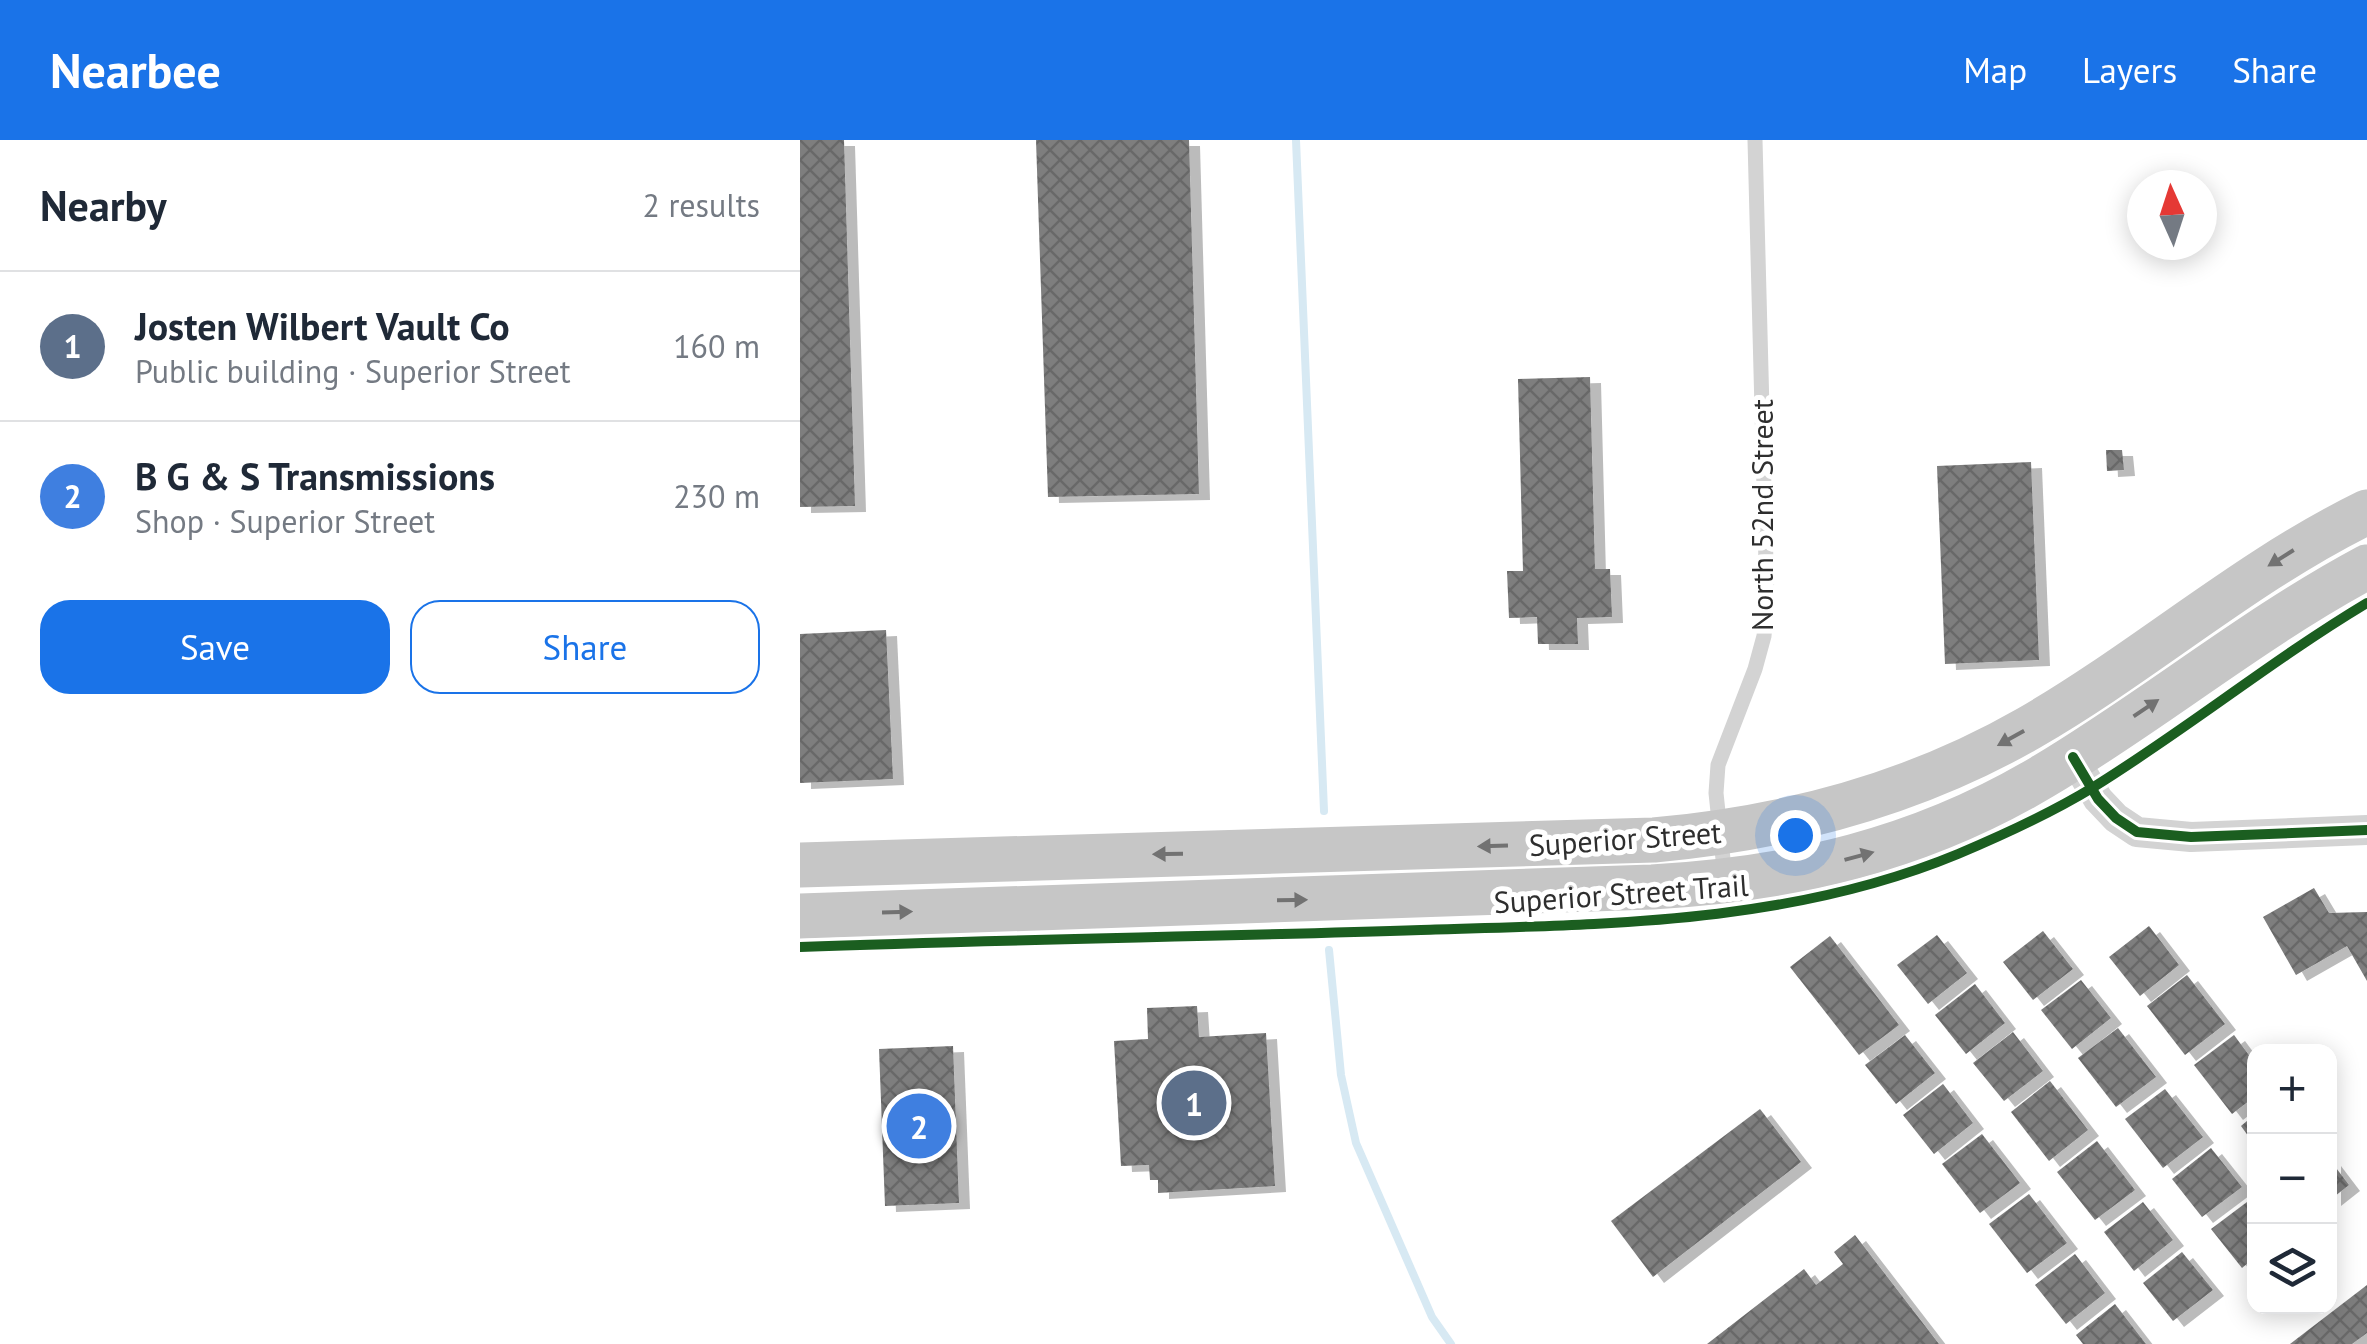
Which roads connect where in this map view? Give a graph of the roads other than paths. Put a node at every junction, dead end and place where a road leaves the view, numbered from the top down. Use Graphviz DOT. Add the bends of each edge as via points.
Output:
graph roads {
  1 [pos="1755,140"];
  2 [pos="2367,512"];
  3 [pos="2367,566"];
  4 [pos="2073,757"];
  5 [pos="2367,830"];
  6 [pos="1721,834"];
  7 [pos="800,865"];
  8 [pos="1726,882"];
  9 [pos="800,916"];
  1 -- 6 [label="lane, North 52nd Street" via="1767,602 1756,669 1718,764"];
  2 -- 6 [label="main road, Superior Street, one-way" via="2282,557 1994,747 1864,802"];
  4 -- 3 [label="main road, Superior Street, one-way"];
  4 -- 5 [label="street" via="2098,799 2137,832"];
  8 -- 4 [label="main road, Superior Street, one-way" via="1880,850 1943,826"];
  6 -- 7 [label="main road, Superior Street, one-way"];
  6 -- 8 [label="lane, North 52nd Street"];
  9 -- 8 [label="main road, Superior Street, one-way"];
}
